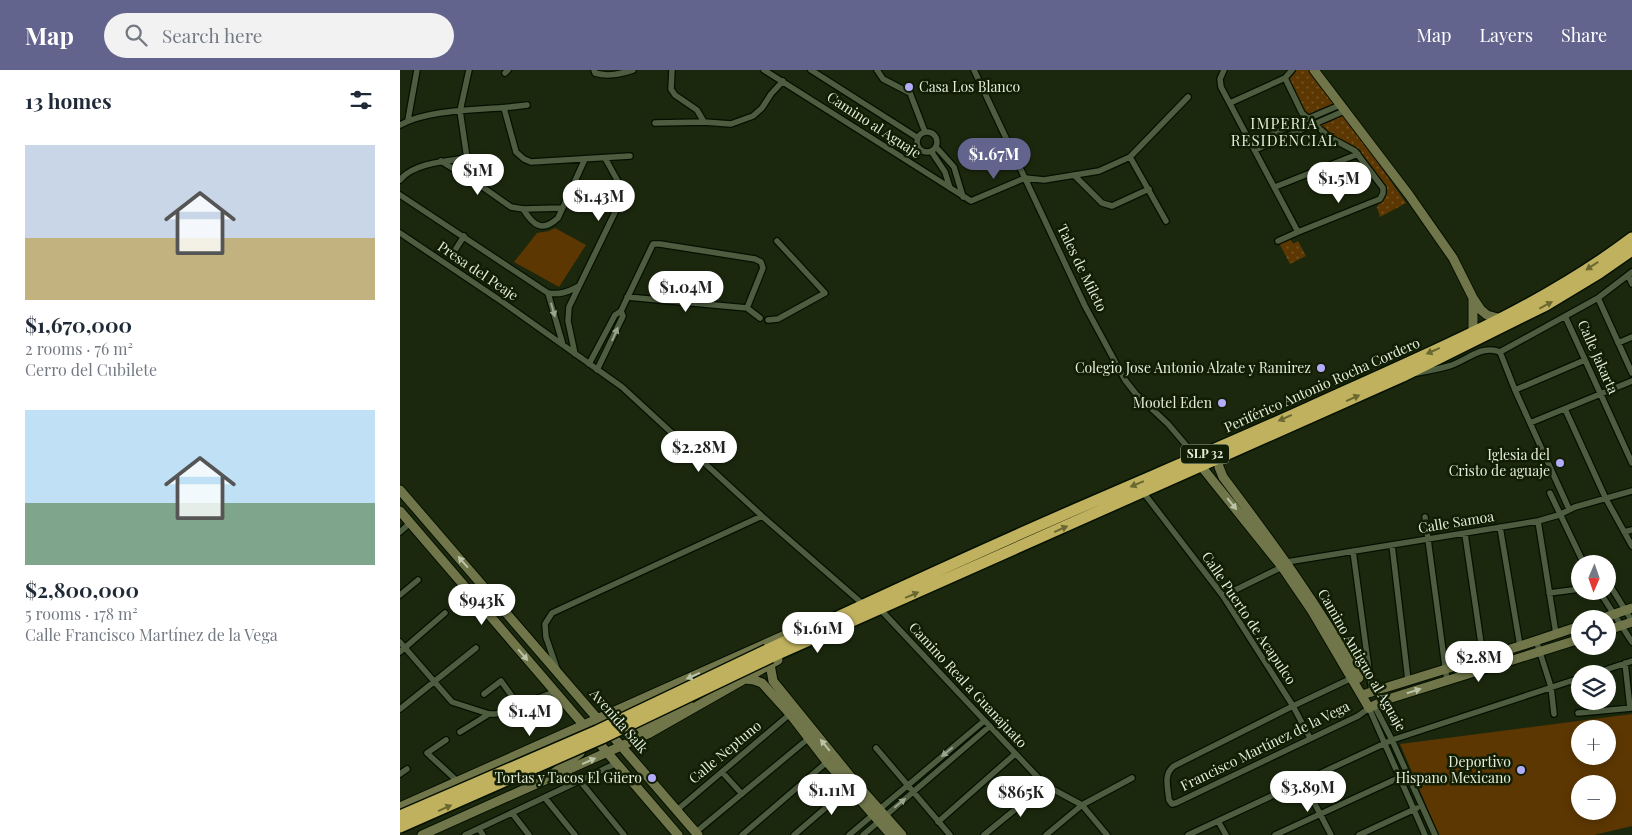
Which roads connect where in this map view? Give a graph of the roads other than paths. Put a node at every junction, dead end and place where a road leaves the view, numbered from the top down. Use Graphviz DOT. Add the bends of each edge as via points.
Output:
graph roads {
  1 [pos="417,70"];
  2 [pos="468,70"];
  3 [pos="594,70"];
  4 [pos="633,70"];
  5 [pos="672,70"];
  6 [pos="764,70"];
  7 [pos="811,70"];
  8 [pos="877,70"];
  9 [pos="974,70"];
  10 [pos="1224,70"];
  11 [pos="1292,70"];
  12 [pos="1314,70"];
  13 [pos="1285,78"];
  14 [pos="783,81"];
  15 [pos="1188,97"];
  16 [pos="1230,103"];
  17 [pos="527,105"];
  18 [pos="504,108"];
  19 [pos="1338,110"];
  20 [pos="460,111"];
  21 [pos="1307,118"];
  22 [pos="408,120"];
  23 [pos="704,122"];
  24 [pos="655,123"];
  25 [pos="1315,124"];
  26 [pos="400,125"];
  27 [pos="925,132"];
  28 [pos="918,138"];
  29 [pos="1251,143"];
  30 [pos="933,149"];
  31 [pos="1255,150"];
  32 [pos="1358,154"];
  33 [pos="630,156"];
  34 [pos="1130,156"];
  35 [pos="467,158"];
  36 [pos="605,158"];
  37 [pos="585,159"];
  38 [pos="441,162"];
  39 [pos="954,167"];
  40 [pos="944,172"];
  41 [pos="1074,175"];
  42 [pos="1025,178"];
  43 [pos="400,180"];
  44 [pos="1275,187"];
  45 [pos="484,188"];
  46 [pos="950,188"];
  47 [pos="1149,189"];
  48 [pos="400,195"];
  49 [pos="963,197"];
  50 [pos="562,208"];
  51 [pos="523,210"];
  52 [pos="1166,221"];
  53 [pos="1298,232"];
  54 [pos="400,234"];
  55 [pos="464,236"];
  56 [pos="1632,238"];
  57 [pos="777,241"];
  58 [pos="1278,241"];
  59 [pos="1632,250"];
  60 [pos="452,255"];
  61 [pos="1630,273"];
  62 [pos="1632,284"];
  63 [pos="580,285"];
  64 [pos="548,293"];
  65 [pos="559,294"];
  66 [pos="627,298"];
  67 [pos="1473,298"];
  68 [pos="1598,298"];
  69 [pos="569,307"];
  70 [pos="747,308"];
  71 [pos="621,311"];
  72 [pos="1565,316"];
  73 [pos="760,318"];
  74 [pos="1501,319"];
  75 [pos="768,320"];
  76 [pos="569,332"];
  77 [pos="1473,333"];
  78 [pos="559,334"];
  79 [pos="1632,337"];
  80 [pos="1618,343"];
  81 [pos="563,345"];
  82 [pos="1500,352"];
  83 [pos="575,354"];
  84 [pos="1585,360"];
  85 [pos="589,364"];
  86 [pos="598,370"];
  87 [pos="1632,373"];
  88 [pos="1403,376"];
  89 [pos="1632,381"];
  90 [pos="1515,390"];
  91 [pos="1601,394"];
  92 [pos="1565,408"];
  93 [pos="1530,423"];
  94 [pos="1218,458"];
  95 [pos="1199,462"];
  96 [pos="1632,464"];
  97 [pos="400,490"];
  98 [pos="1632,491"];
  99 [pos="1143,492"];
  100 [pos="1550,493"];
  101 [pos="1606,499"];
  102 [pos="1569,509"];
  103 [pos="400,512"];
  104 [pos="1559,515"];
  105 [pos="762,516"];
  106 [pos="1425,517"];
  107 [pos="1538,521"];
  108 [pos="410,523"];
  109 [pos="1500,527"];
  110 [pos="1632,530"];
  111 [pos="400,532"];
  112 [pos="1624,532"];
  113 [pos="1465,534"];
  114 [pos="1428,539"];
  115 [pos="1392,545"];
  116 [pos="1632,546"];
  117 [pos="1353,551"];
  118 [pos="1579,555"];
  119 [pos="1285,565"];
  120 [pos="418,580"];
  121 [pos="1571,590"];
  122 [pos="470,593"];
  123 [pos="1549,593"];
  124 [pos="400,595"];
  125 [pos="1616,595"];
  126 [pos="1223,596"];
  127 [pos="456,604"];
  128 [pos="864,606"];
  129 [pos="879,609"];
  130 [pos="1629,609"];
  131 [pos="445,613"];
  132 [pos="1616,613"];
  133 [pos="852,616"];
  134 [pos="1616,617"];
  135 [pos="1632,621"];
  136 [pos="1622,625"];
  137 [pos="1616,627"];
  138 [pos="1571,629"];
  139 [pos="1556,634"];
  140 [pos="1536,640"];
  141 [pos="1571,641"];
  142 [pos="400,642"];
  143 [pos="1632,642"];
  144 [pos="1520,646"];
  145 [pos="476,648"];
  146 [pos="403,650"];
  147 [pos="1540,652"];
  148 [pos="1483,656"];
  149 [pos="769,657"];
  150 [pos="1632,661"];
  151 [pos="1625,663"];
  152 [pos="1616,666"];
  153 [pos="1444,669"];
  154 [pos="558,672"];
  155 [pos="1352,678"];
  156 [pos="744,679"];
  157 [pos="1408,680"];
  158 [pos="1447,681"];
  159 [pos="1571,681"];
  160 [pos="435,682"];
  161 [pos="1551,688"];
  162 [pos="554,692"];
  163 [pos="484,694"];
  164 [pos="718,694"];
  165 [pos="1367,694"];
  166 [pos="644,697"];
  167 [pos="519,706"];
  168 [pos="1293,706"];
  169 [pos="1371,706"];
  170 [pos="1631,708"];
  171 [pos="400,709"];
  172 [pos="1593,712"];
  173 [pos="1578,713"];
  174 [pos="489,714"];
  175 [pos="790,714"];
  176 [pos="1554,714"];
  177 [pos="597,719"];
  178 [pos="984,721"];
  179 [pos="583,726"];
  180 [pos="990,726"];
  181 [pos="460,732"];
  182 [pos="561,736"];
  183 [pos="809,738"];
  184 [pos="1310,738"];
  185 [pos="446,740"];
  186 [pos="1392,740"];
  187 [pos="549,741"];
  188 [pos="1384,744"];
  189 [pos="622,746"];
  190 [pos="876,748"];
  191 [pos="607,752"];
  192 [pos="1016,754"];
  193 [pos="827,762"];
  194 [pos="617,764"];
  195 [pos="407,769"];
  196 [pos="722,772"];
  197 [pos="400,774"];
  198 [pos="1407,774"];
  199 [pos="1399,777"];
  200 [pos="454,778"];
  201 [pos="1132,778"];
  202 [pos="580,781"];
  203 [pos="1304,781"];
  204 [pos="543,782"];
  205 [pos="852,785"];
  206 [pos="1045,785"];
  207 [pos="907,786"];
  208 [pos="912,793"];
  209 [pos="742,794"];
  210 [pos="545,798"];
  211 [pos="670,801"];
  212 [pos="400,802"];
  213 [pos="1082,805"];
  214 [pos="1421,806"];
  215 [pos="400,807"];
  216 [pos="1414,809"];
  217 [pos="677,810"];
  218 [pos="658,812"];
  219 [pos="512,814"];
  220 [pos="1320,814"];
  221 [pos="879,815"];
  222 [pos="400,816"];
  223 [pos="1218,821"];
  224 [pos="938,822"];
  225 [pos="400,828"];
  226 [pos="479,829"];
  227 [pos="697,834"];
  228 [pos="422,835"];
  229 [pos="465,835"];
  230 [pos="484,835"];
  231 [pos="529,835"];
  232 [pos="575,835"];
  233 [pos="624,835"];
  234 [pos="678,835"];
  235 [pos="742,835"];
  236 [pos="794,835"];
  237 [pos="849,835"];
  238 [pos="863,835"];
  239 [pos="891,835"];
  240 [pos="902,835"];
  241 [pos="950,835"];
  242 [pos="984,835"];
  243 [pos="1046,835"];
  244 [pos="1108,835"];
  245 [pos="1188,835"];
  246 [pos="1226,835"];
  247 [pos="1275,835"];
  248 [pos="1331,835"];
  249 [pos="1359,835"];
  250 [pos="1425,835"];
  251 [pos="1435,835"];
  1 -- 22 [label="street"];
  2 -- 20 [label="street"];
  3 -- 4 [label="street" via="604,76"];
  5 -- 23 [label="street" via="671,89 697,110"];
  6 -- 14 [label="street, Camino al Aguaje"];
  7 -- 28 [label="street"];
  8 -- 27 [label="street" via="883,79 910,93"];
  9 -- 42 [label="street, Tales de Mileto"];
  10 -- 16 [label="street" via="1220,78 1221,87"];
  11 -- 13 [label="street"];
  12 -- 19 [label="street"];
  13 -- 16 [label="street"];
  13 -- 21 [label="street"];
  14 -- 23 [label="street" via="753,116 731,124"];
  14 -- 46 [label="street, Camino al Aguaje"];
  15 -- 34 [label="street"];
  16 -- 29 [label="street"];
  17 -- 18 [label="street"];
  18 -- 20 [label="street"];
  18 -- 37 [label="street" via="516,152 524,159 531,162"];
  19 -- 21 [label="street"];
  19 -- 25 [label="street"];
  19 -- 67 [label="street" via="1409,195 1453,258"];
  20 -- 22 [label="street"];
  20 -- 35 [label="street"];
  21 -- 25 [label="street"];
  21 -- 29 [label="street"];
  22 -- 26 [label="street"];
  23 -- 24 [label="street"];
  25 -- 31 [label="street"];
  25 -- 32 [label="street" via="1329,137"];
  27 -- 28 [label="street"];
  27 -- 30 [label="street" via="934,135 937,141"];
  28 -- 30 [label="street" via="919,147 924,151"];
  29 -- 31 [label="street"];
  30 -- 39 [label="street"];
  30 -- 40 [label="street"];
  31 -- 44 [label="street"];
  32 -- 44 [label="street"];
  32 -- 53 [label="street" via="1384,188 1380,199"];
  33 -- 36 [label="street"];
  34 -- 41 [label="street" via="1099,171"];
  34 -- 47 [label="street"];
  35 -- 38 [label="street"];
  35 -- 45 [label="street"];
  36 -- 37 [label="street"];
  36 -- 63 [label="street" via="621,187 619,204"];
  37 -- 50 [label="street"];
  38 -- 43 [label="street" via="423,166"];
  38 -- 45 [label="street"];
  39 -- 40 [label="street"];
  39 -- 49 [label="street"];
  40 -- 46 [label="street"];
  41 -- 42 [label="street" via="1044,180"];
  41 -- 47 [label="street" via="1106,206"];
  42 -- 49 [label="street, Camino al Aguaje" via="971,202"];
  42 -- 95 [label="street, Tales de Mileto" via="1085,306 1125,380"];
  44 -- 53 [label="street"];
  45 -- 51 [label="street" via="511,207"];
  46 -- 49 [label="street, Camino al Aguaje"];
  47 -- 52 [label="street"];
  48 -- 55 [label="street"];
  50 -- 51 [label="street"];
  50 -- 51 [label="street" via="558,218 543,226 535,225"];
  53 -- 58 [label="street"];
  54 -- 81 [label="street, Presa del Peaje"];
  55 -- 60 [label="street"];
  55 -- 64 [label="street"];
  56 -- 74 [label="highway, Periférico Antonio Rocha Cordero / SLP 32, one-way" via="1565,284"];
  57 -- 75 [label="street" via="825,293 778,319"];
  88 -- 59 [label="highway, Periférico Antonio Rocha Cordero / SLP 32, one-way" via="1546,306"];
  61 -- 62 [label="street"];
  61 -- 68 [label="street"];
  63 -- 65 [label="street"];
  63 -- 69 [label="street"];
  64 -- 65 [label="street"];
  64 -- 78 [label="street, one-way"];
  65 -- 69 [label="street"];
  66 -- 70 [label="street"];
  66 -- 70 [label="street" via="653,244 660,244 761,262 763,268"];
  66 -- 71 [label="street"];
  67 -- 74 [label="street" via="1486,314"];
  67 -- 77 [label="street"];
  68 -- 72 [label="street"];
  68 -- 80 [label="street"];
  69 -- 76 [label="street"];
  70 -- 73 [label="street"];
  71 -- 85 [label="street"];
  86 -- 71 [label="street, one-way" via="623,316"];
  72 -- 82 [label="street"];
  72 -- 84 [label="street, Calle Jakarta"];
  74 -- 77 [label="highway, Periférico Antonio Rocha Cordero / SLP 32"];
  76 -- 78 [label="street"];
  76 -- 83 [label="street"];
  77 -- 95 [label="highway, Periférico Antonio Rocha Cordero / SLP 32, one-way"];
  78 -- 81 [label="street"];
  79 -- 80 [label="street"];
  80 -- 87 [label="street"];
  81 -- 83 [label="street, Presa del Peaje"];
  82 -- 88 [label="street" via="1484,350 1449,366"];
  82 -- 90 [label="street"];
  83 -- 85 [label="street, Presa del Peaje"];
  84 -- 90 [label="street"];
  84 -- 91 [label="street, Calle Jakarta"];
  85 -- 86 [label="street, Presa del Peaje"];
  86 -- 105 [label="street, Presa del Peaje" via="622,387"];
  94 -- 88 [label="highway, Periférico Antonio Rocha Cordero / SLP 32, one-way"];
  89 -- 91 [label="street"];
  90 -- 93 [label="street"];
  91 -- 92 [label="street"];
  91 -- 96 [label="street, Calle Jakarta"];
  92 -- 93 [label="street"];
  92 -- 101 [label="street"];
  93 -- 102 [label="street"];
  94 -- 95 [label="highway, Periférico Antonio Rocha Cordero / SLP 32"];
  94 -- 119 [label="street, Camino Antiguo al Aguaje" via="1223,477"];
  95 -- 99 [label="highway, Periférico Antonio Rocha Cordero / SLP 32"];
  95 -- 119 [label="street, Camino Antiguo al Aguaje, one-way"];
  95 -- 128 [label="highway, Periférico Antonio Rocha Cordero / SLP 32, one-way" via="1074,510"];
  154 -- 97 [label="street, Avenida Salk, one-way"];
  98 -- 101 [label="street, Calle Samoa"];
  99 -- 126 [label="street, Calle Puerto de Acapulco"];
  129 -- 99 [label="highway, Periférico Antonio Rocha Cordero / SLP 32, one-way"];
  100 -- 104 [label="street"];
  101 -- 102 [label="street, Calle Samoa"];
  101 -- 112 [label="street"];
  102 -- 104 [label="street, Calle Samoa"];
  103 -- 108 [label="street"];
  104 -- 107 [label="street, Calle Samoa"];
  104 -- 118 [label="street"];
  105 -- 128 [label="street, Presa del Peaje"];
  105 -- 154 [label="street" via="552,613 545,624 546,637"];
  106 -- 114 [label="street"];
  107 -- 109 [label="street, Calle Samoa"];
  107 -- 123 [label="street"];
  108 -- 111 [label="street"];
  108 -- 122 [label="street"];
  109 -- 113 [label="street, Calle Samoa"];
  109 -- 144 [label="street"];
  110 -- 112 [label="street"];
  112 -- 116 [label="street"];
  113 -- 114 [label="street, Calle Samoa"];
  113 -- 148 [label="street"];
  114 -- 115 [label="street, Calle Samoa"];
  114 -- 153 [label="street"];
  115 -- 117 [label="street, Calle Samoa"];
  115 -- 157 [label="street"];
  117 -- 119 [label="street, Calle Samoa"];
  117 -- 165 [label="street"];
  119 -- 126 [label="street, Calle Samoa"];
  119 -- 155 [label="street, Camino Antiguo al Aguaje"];
  119 -- 165 [label="street, Camino Antiguo al Aguaje" via="1337,639"];
  120 -- 124 [label="street"];
  121 -- 123 [label="street"];
  122 -- 127 [label="street"];
  122 -- 162 [label="street, one-way"];
  123 -- 139 [label="street"];
  125 -- 130 [label="street"];
  126 -- 168 [label="street, Calle Puerto de Acapulco"];
  128 -- 133 [label="highway, Periférico Antonio Rocha Cordero / SLP 32"];
  129 -- 133 [label="highway, Periférico Antonio Rocha Cordero / SLP 32"];
  129 -- 178 [label="street, Camino Real a Guanajuato"];
  130 -- 132 [label="street"];
  130 -- 135 [label="street"];
  131 -- 146 [label="street"];
  133 -- 149 [label="highway, Periférico Antonio Rocha Cordero / SLP 32"];
  133 -- 166 [label="street, one-way" via="814,622"];
  134 -- 136 [label="street"];
  135 -- 136 [label="street"];
  136 -- 137 [label="street"];
  136 -- 143 [label="street"];
  138 -- 139 [label="street"];
  139 -- 140 [label="street"];
  140 -- 144 [label="street"];
  140 -- 147 [label="street"];
  141 -- 147 [label="street"];
  142 -- 146 [label="street"];
  144 -- 148 [label="street"];
  145 -- 160 [label="street"];
  146 -- 160 [label="street"];
  147 -- 158 [label="street"];
  147 -- 161 [label="street"];
  148 -- 153 [label="street"];
  149 -- 156 [label="street"];
  205 -- 149 [label="street, one-way" via="773,681"];
  149 -- 222 [label="highway, SLP 32, bridge"];
  225 -- 149 [label="highway, SLP 32, one-way, bridge" via="602,738"];
  150 -- 151 [label="street"];
  151 -- 152 [label="street"];
  151 -- 170 [label="street"];
  153 -- 157 [label="street"];
  153 -- 158 [label="street"];
  154 -- 177 [label="street, Avenida Salk"];
  155 -- 165 [label="street, Camino Antiguo al Aguaje"];
  155 -- 168 [label="street, Francisco Martínez de la Vega"];
  156 -- 164 [label="street"];
  156 -- 175 [label="street" via="762,684"];
  157 -- 165 [label="street"];
  169 -- 158 [label="street, one-way"];
  159 -- 161 [label="street"];
  160 -- 171 [label="street"];
  160 -- 174 [label="street" via="452,702"];
  161 -- 176 [label="street"];
  161 -- 186 [label="street"];
  162 -- 167 [label="street"];
  162 -- 179 [label="street"];
  163 -- 167 [label="street" via="501,681"];
  164 -- 166 [label="street" via="683,707 636,731 626,731 621,726 620,716"];
  164 -- 189 [label="street"];
  165 -- 169 [label="street, Camino Antiguo al Aguaje"];
  166 -- 177 [label="street"];
  167 -- 174 [label="street"];
  168 -- 184 [label="street, Calle Puerto de Acapulco"];
  168 -- 184 [label="street, Francisco Martínez de la Vega" via="1168,770 1169,800 1176,803"];
  169 -- 184 [label="street, Francisco Martínez de la Vega" via="1358,716"];
  169 -- 186 [label="street, Camino Antiguo al Aguaje"];
  169 -- 188 [label="street, Camino Antiguo al Aguaje"];
  170 -- 172 [label="street"];
  172 -- 173 [label="street"];
  174 -- 181 [label="street"];
  175 -- 183 [label="street"];
  175 -- 196 [label="street, Calle Neptuno"];
  177 -- 179 [label="street"];
  177 -- 189 [label="street, Avenida Salk"];
  178 -- 180 [label="street, Camino Real a Guanajuato"];
  178 -- 207 [label="street, one-way"];
  179 -- 182 [label="street"];
  179 -- 191 [label="street"];
  180 -- 192 [label="street, Camino Real a Guanajuato"];
  180 -- 208 [label="street"];
  182 -- 187 [label="street"];
  182 -- 204 [label="street" via="575,734 582,740 582,749"];
  183 -- 193 [label="street"];
  183 -- 209 [label="street"];
  185 -- 200 [label="street" via="427,753"];
  186 -- 188 [label="street"];
  186 -- 198 [label="street, Camino Antiguo al Aguaje"];
  187 -- 200 [label="street"];
  187 -- 215 [label="street"];
  188 -- 199 [label="street, Camino Antiguo al Aguaje"];
  188 -- 203 [label="street"];
  189 -- 191 [label="street"];
  189 -- 211 [label="street, Avenida Salk"];
  190 -- 207 [label="street"];
  191 -- 194 [label="street"];
  204 -- 191 [label="street, one-way"];
  192 -- 206 [label="street, Camino Real a Guanajuato"];
  192 -- 224 [label="street"];
  193 -- 205 [label="street"];
  193 -- 235 [label="street"];
  194 -- 202 [label="street"];
  194 -- 218 [label="street"];
  195 -- 197 [label="street"];
  196 -- 209 [label="street"];
  196 -- 217 [label="street, Calle Neptuno"];
  198 -- 199 [label="street"];
  198 -- 214 [label="street, Camino Antiguo al Aguaje"];
  199 -- 216 [label="street, Camino Antiguo al Aguaje"];
  199 -- 220 [label="street"];
  200 -- 212 [label="street"];
  201 -- 213 [label="street"];
  202 -- 210 [label="street"];
  202 -- 233 [label="street"];
  203 -- 220 [label="street"];
  203 -- 223 [label="street"];
  204 -- 228 [label="street"];
  205 -- 221 [label="street"];
  205 -- 236 [label="street"];
  206 -- 213 [label="street, Camino Real a Guanajuato"];
  206 -- 242 [label="street"];
  207 -- 208 [label="street"];
  207 -- 221 [label="street"];
  221 -- 208 [label="street, one-way"];
  208 -- 224 [label="street"];
  209 -- 227 [label="street"];
  210 -- 219 [label="street"];
  210 -- 232 [label="street"];
  211 -- 217 [label="street, Avenida Salk"];
  211 -- 218 [label="street"];
  213 -- 243 [label="street"];
  213 -- 244 [label="street, Camino Real a Guanajuato"];
  214 -- 216 [label="street"];
  214 -- 251 [label="street, Camino Antiguo al Aguaje"];
  216 -- 249 [label="street"];
  216 -- 250 [label="street, Camino Antiguo al Aguaje"];
  217 -- 227 [label="street, Avenida Salk"];
  218 -- 234 [label="street"];
  219 -- 226 [label="street"];
  219 -- 231 [label="street"];
  220 -- 247 [label="street"];
  220 -- 248 [label="street"];
  221 -- 237 [label="street"];
  221 -- 238 [label="street"];
  221 -- 239 [label="street"];
  221 -- 240 [label="street"];
  223 -- 245 [label="street"];
  223 -- 246 [label="street"];
  224 -- 241 [label="street"];
  226 -- 229 [label="street"];
  226 -- 230 [label="street"];
}
